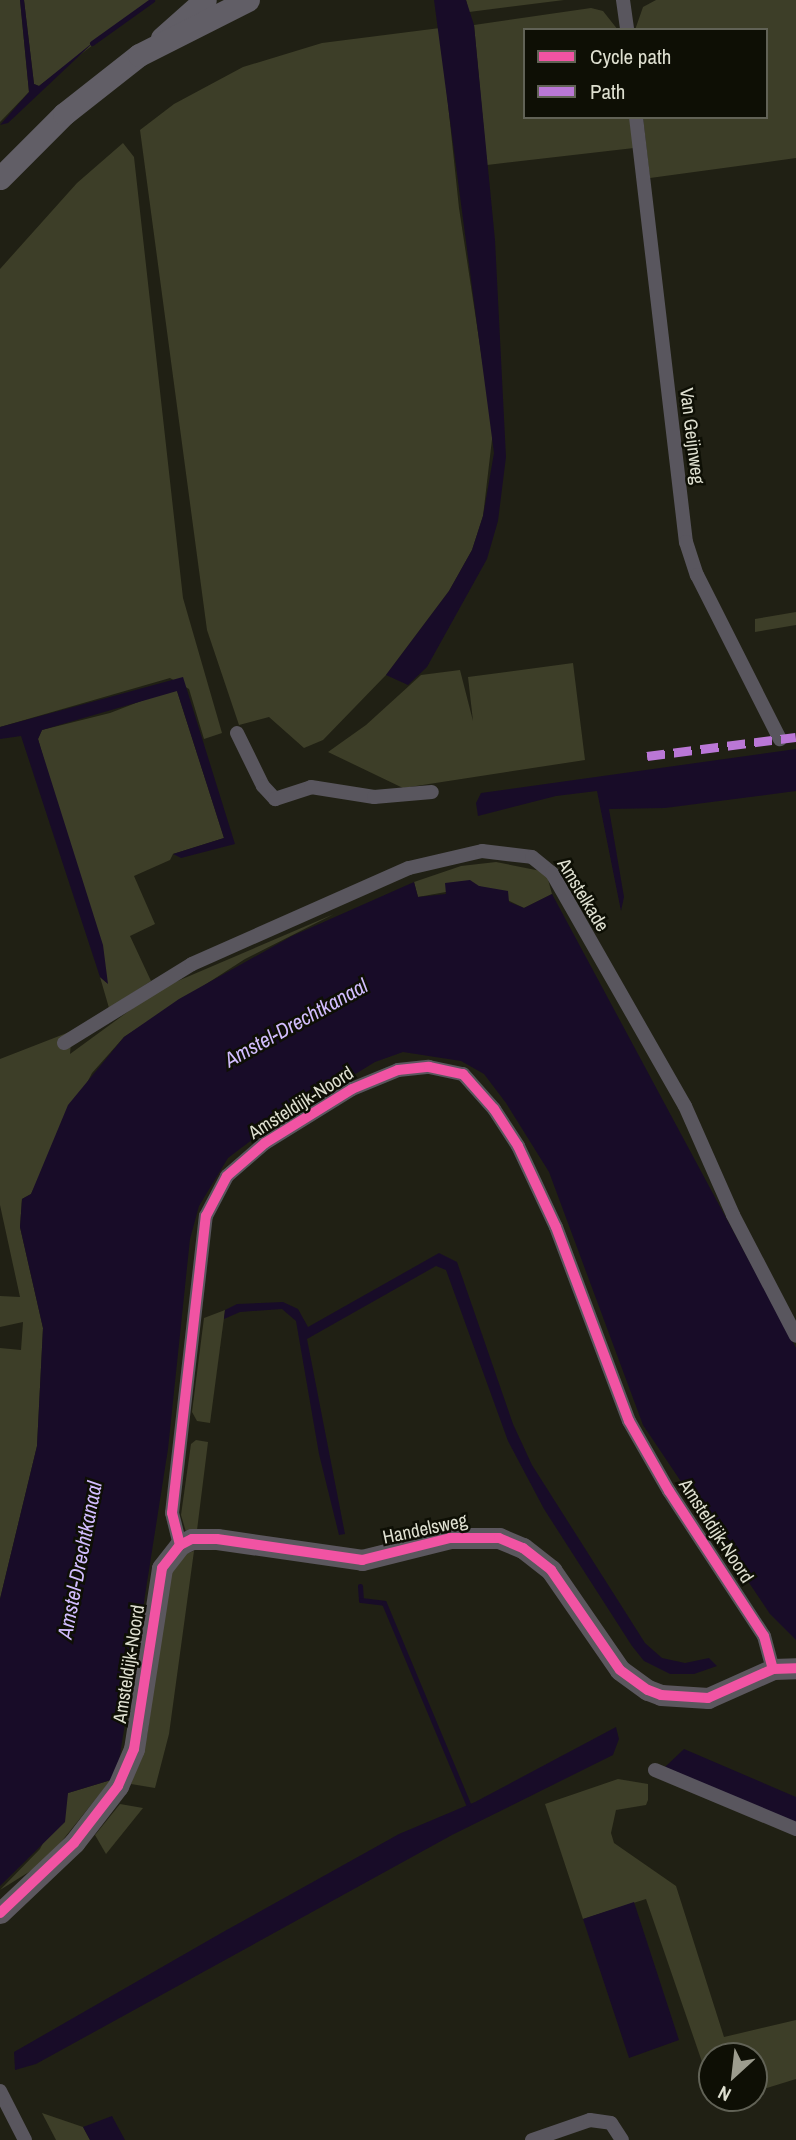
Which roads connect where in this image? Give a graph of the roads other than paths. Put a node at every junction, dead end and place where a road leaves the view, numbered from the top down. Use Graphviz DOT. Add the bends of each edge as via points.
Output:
graph roads {
  1 [pos="205,0"];
  2 [pos="248,0"];
  3 [pos="623,0"];
  4 [pos="627,28"];
  5 [pos="157,43"];
  6 [pos="636,119"];
  7 [pos="0,178"];
  8 [pos="237,733"];
  9 [pos="780,739"];
  10 [pos="432,792"];
  11 [pos="64,1044"];
  12 [pos="796,1336"];
  13 [pos="180,1545"];
  14 [pos="796,1668"];
  15 [pos="773,1669"];
  16 [pos="655,1770"];
  17 [pos="796,1829"];
  18 [pos="0,1913"];
  19 [pos="0,2091"];
  20 [pos="24,2140"];
  21 [pos="532,2140"];
  22 [pos="622,2140"];
  1 -- 5 [label="main road"];
  2 -- 5 [label="main road"];
  3 -- 4 [label="street"];
  5 -- 7 [label="main road" via="64,114"];
  6 -- 9 [label="street, Van Geijnweg" via="686,542 697,575"];
  8 -- 10 [label="street" via="263,786 275,799 311,787 374,797"];
  11 -- 12 [label="street, Amstelkade" via="192,964 409,868 482,851 532,857 552,873 685,1106 733,1215"];
  13 -- 15 [label="street, Handelsweg" via="217,1539 362,1560 450,1538 499,1538 523,1548 551,1570 620,1670 648,1690 673,1697 708,1698"];
  13 -- 15 [label="street, Amsteldijk-Noord" via="172,1513 206,1216 227,1175 265,1143 352,1089 398,1070 429,1067 463,1074 518,1146 556,1227 629,1421 764,1636"];
  13 -- 18 [label="street, Amsteldijk-Noord" via="162,1568 134,1749 118,1786 74,1843"];
  14 -- 15 [label="street"];
  16 -- 17 [label="street"];
  19 -- 20 [label="street"];
  21 -- 22 [label="street" via="590,2120 611,2123"];
}
